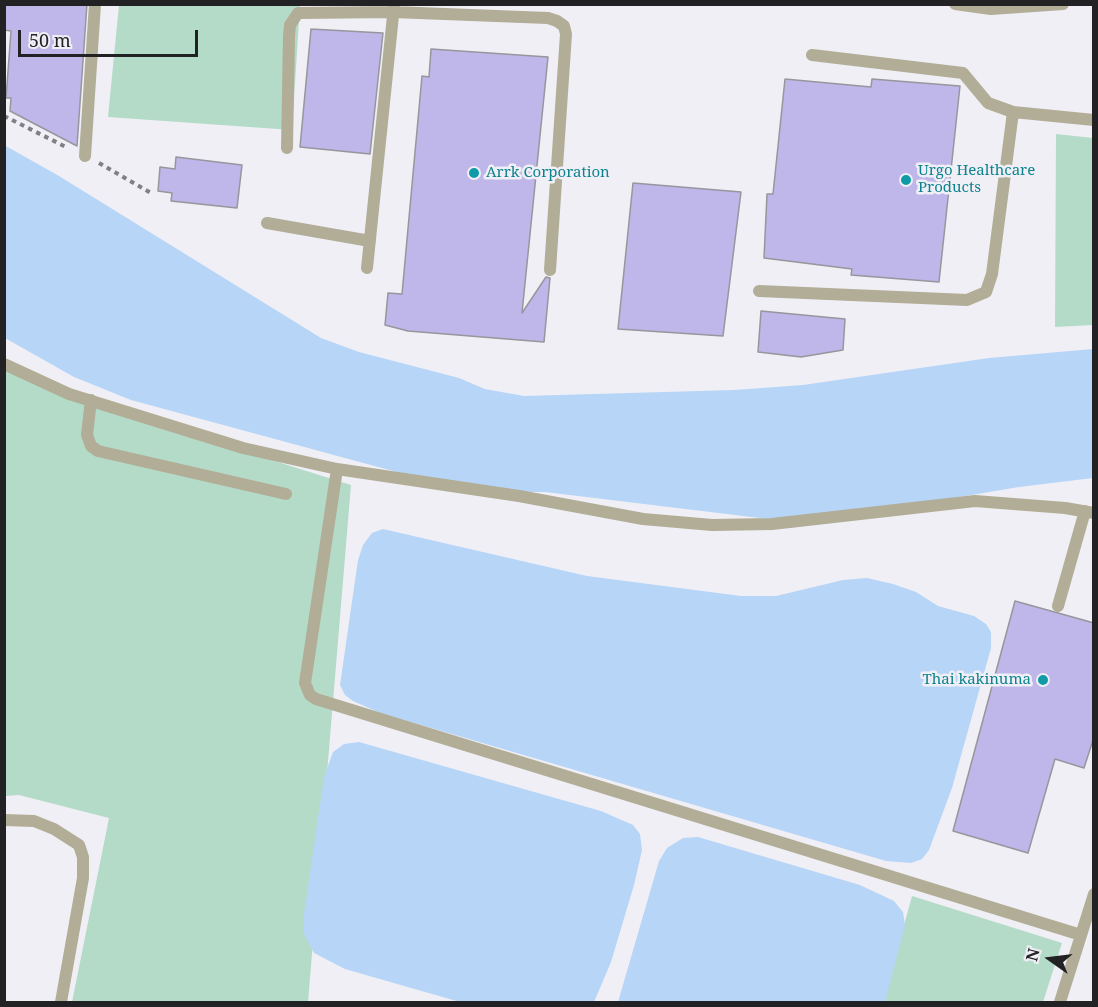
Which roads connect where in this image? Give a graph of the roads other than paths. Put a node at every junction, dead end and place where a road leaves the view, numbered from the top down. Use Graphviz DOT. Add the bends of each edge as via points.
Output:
graph roads {
  1 [pos="95,4"];
  2 [pos="955,4"];
  3 [pos="1064,4"];
  4 [pos="394,8"];
  5 [pos="812,55"];
  6 [pos="1013,112"];
  7 [pos="1094,120"];
  8 [pos="287,148"];
  9 [pos="86,156"];
  10 [pos="267,224"];
  11 [pos="370,241"];
  12 [pos="367,268"];
  13 [pos="550,270"];
  14 [pos="759,291"];
  15 [pos="4,364"];
  16 [pos="91,400"];
  17 [pos="337,470"];
  18 [pos="286,494"];
  19 [pos="1089,512"];
  20 [pos="1058,606"];
  21 [pos="4,820"];
  22 [pos="1094,894"];
  23 [pos="1081,935"];
  24 [pos="61,1002"];
  25 [pos="1060,1002"];
  1 -- 9 [label="lane"];
  2 -- 3 [label="lane" via="991,9"];
  4 -- 8 [label="lane" via="298,13 294,18 289,36"];
  4 -- 11 [label="lane"];
  4 -- 13 [label="lane" via="548,18 564,26"];
  5 -- 6 [label="lane" via="963,73 988,103"];
  6 -- 7 [label="lane"];
  6 -- 14 [label="lane" via="992,274 986,292 967,300"];
  10 -- 11 [label="lane"];
  11 -- 12 [label="lane"];
  15 -- 16 [label="lane" via="44,384"];
  16 -- 17 [label="lane" via="243,448"];
  16 -- 18 [label="lane" via="87,435 98,451"];
  17 -- 19 [label="lane" via="519,496 643,519 712,525 814,521 975,501"];
  17 -- 23 [label="lane" via="305,683 316,699"];
  19 -- 20 [label="lane"];
  21 -- 24 [label="lane" via="34,821 54,829 79,845 83,857"];
  22 -- 23 [label="lane"];
  23 -- 25 [label="lane"];
}
